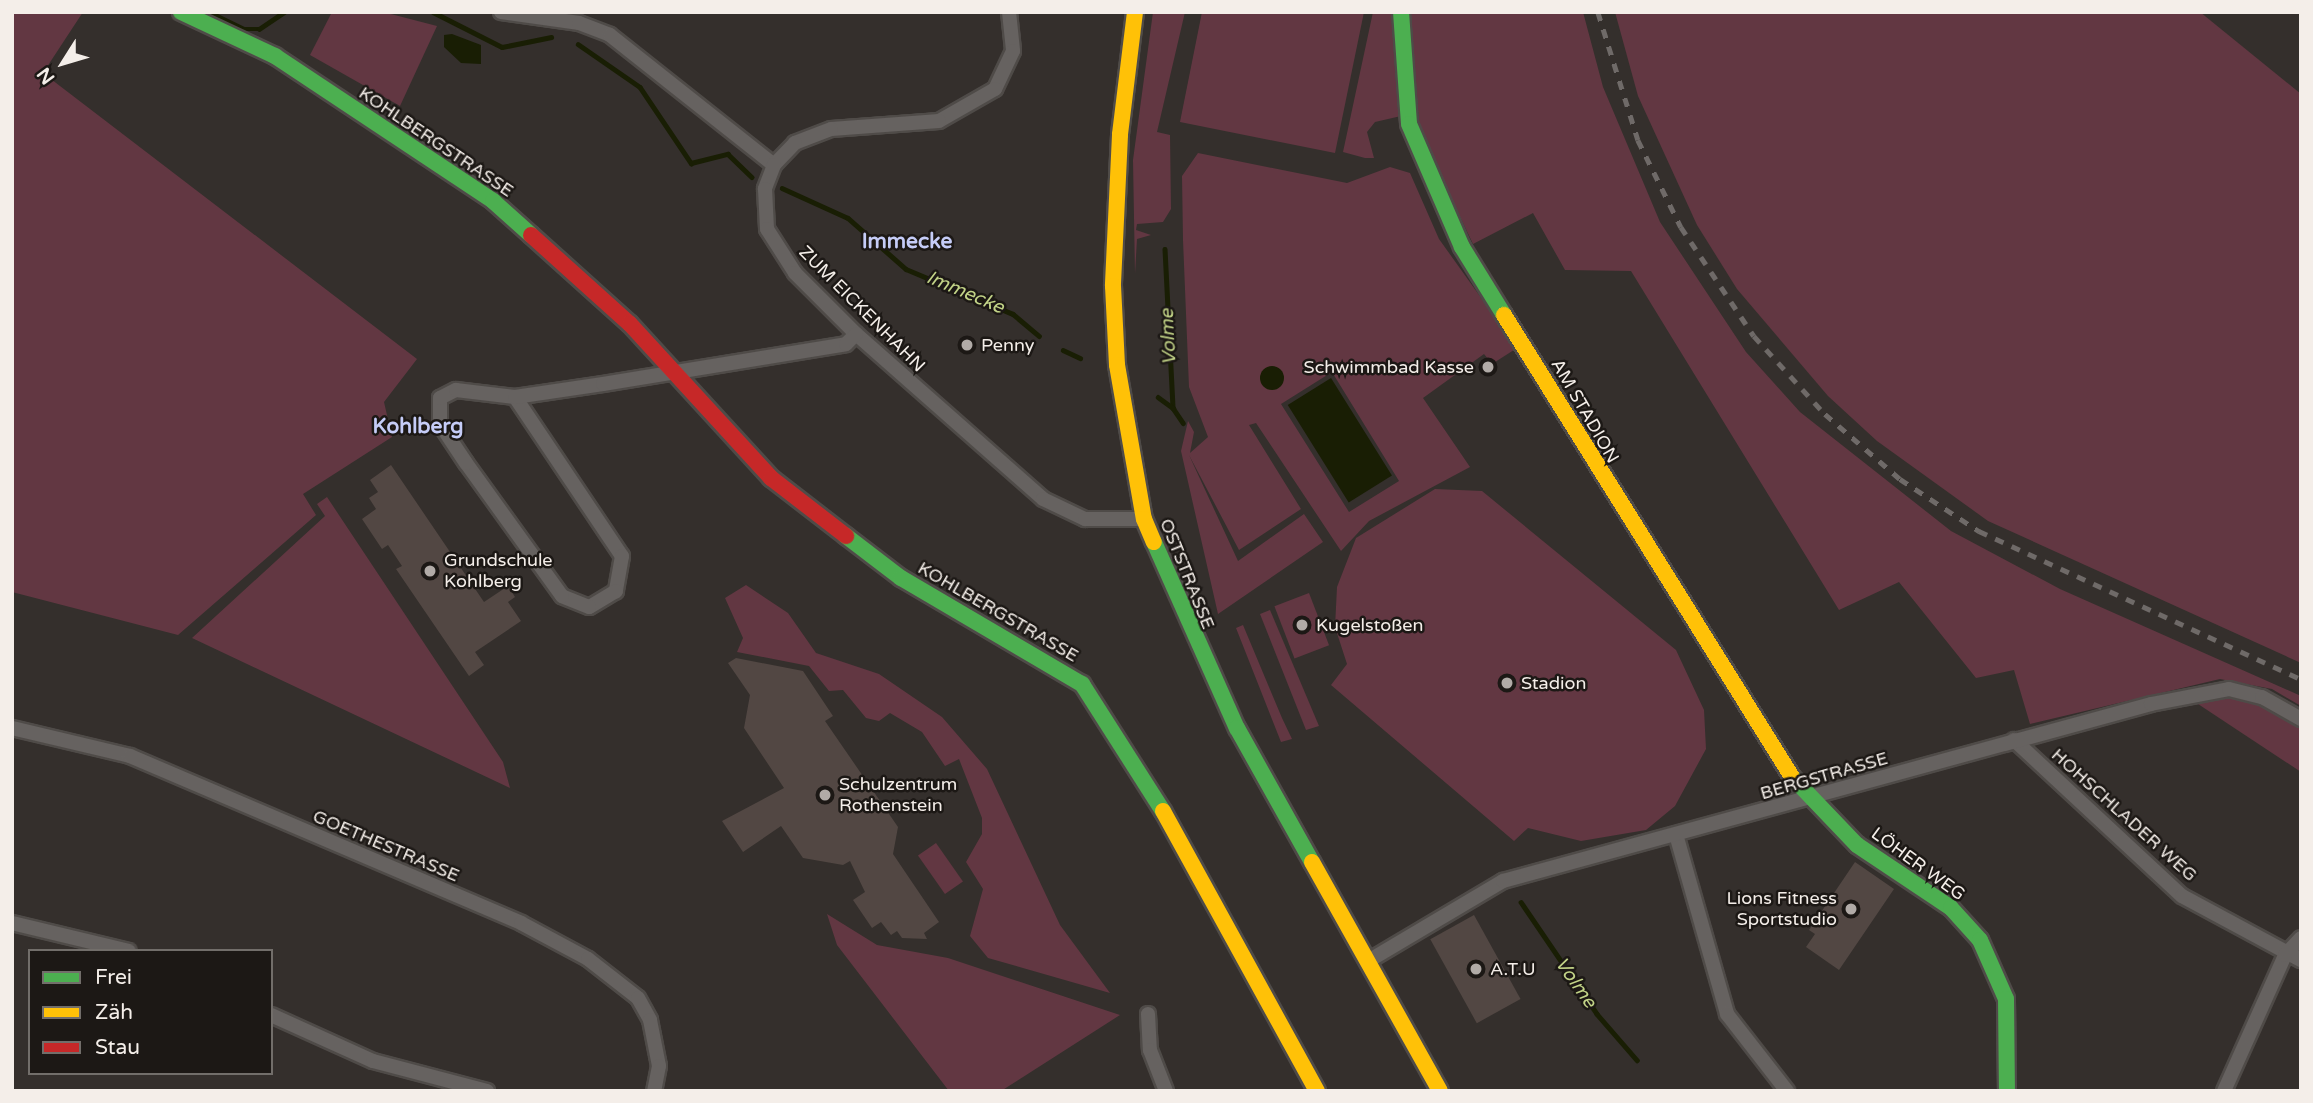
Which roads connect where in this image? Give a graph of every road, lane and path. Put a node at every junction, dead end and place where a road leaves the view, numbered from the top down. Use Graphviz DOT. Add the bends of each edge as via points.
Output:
graph roads {
  1 [pos="181,12"];
  2 [pos="501,12"];
  3 [pos="1009,12"];
  4 [pos="1135,12"];
  5 [pos="1401,12"];
  6 [pos="774,165"];
  7 [pos="856,334"];
  8 [pos="671,370"];
  9 [pos="515,397"];
  10 [pos="1144,519"];
  11 [pos="2301,719"];
  12 [pos="12,728"];
  13 [pos="2014,740"];
  14 [pos="1808,801"];
  15 [pos="1677,838"];
  16 [pos="12,923"];
  17 [pos="2301,938"];
  18 [pos="121,949"];
  19 [pos="2285,955"];
  20 [pos="1370,960"];
  21 [pos="2301,960"];
  22 [pos="1149,1014"];
  23 [pos="273,1016"];
  24 [pos="487,1091"];
  25 [pos="654,1091"];
  26 [pos="1166,1091"];
  27 [pos="1317,1091"];
  28 [pos="1440,1091"];
  29 [pos="1787,1091"];
  30 [pos="2007,1091"];
  31 [pos="2224,1091"];
  1 -- 8 [label="street, KOHLBERGSTRASSE" via="275,56 493,201 630,324"];
  2 -- 6 [label="street" via="579,23 610,34"];
  3 -- 6 [label="street" via="1013,51 1006,72 980,101 939,121 831,129 795,144"];
  4 -- 10 [label="street, OSTSTRASSE" via="1120,135 1113,286 1117,365"];
  5 -- 14 [label="street, AM STADION" via="1409,124 1449,223 1743,707"];
  6 -- 7 [label="street, ZUM EICKENHAHN" via="764,208 769,236 795,272"];
  7 -- 8 [label="street" via="846,344"];
  7 -- 10 [label="street, ZUM EICKENHAHN" via="1043,499 1086,519"];
  8 -- 9 [label="street"];
  8 -- 27 [label="street, KOHLBERGSTRASSE" via="771,478 837,532 901,578 1082,684 1132,754"];
  9 -- 9 [label="street" via="446,393 440,398 440,424 562,596 574,605 603,603 624,575 622,556"];
  10 -- 20 [label="street, OSTSTRASSE" via="1237,728"];
  11 -- 13 [label="street, BERGSTRASSE" via="2230,688"];
  12 -- 25 [label="street, GOETHESTRASSE" via="130,756 521,923 588,959 638,998 650,1020 658,1056"];
  13 -- 14 [label="street, BERGSTRASSE"];
  13 -- 19 [label="street, HOHSCHLADER WEG" via="2182,896"];
  14 -- 15 [label="street, BERGSTRASSE"];
  14 -- 30 [label="street, LÖHER WEG" via="1857,845 1951,908 1980,940 2006,999"];
  15 -- 20 [label="street, BERGSTRASSE" via="1480,889"];
  15 -- 29 [label="street" via="1727,1014"];
  16 -- 18 [label="street"];
  17 -- 19 [label="street"];
  19 -- 21 [label="street, HOHSCHLADER WEG"];
  19 -- 31 [label="street"];
  20 -- 28 [label="street, OSTSTRASSE"];
  22 -- 26 [label="street" via="1150,1050"];
  23 -- 24 [label="street" via="373,1061"];
}
